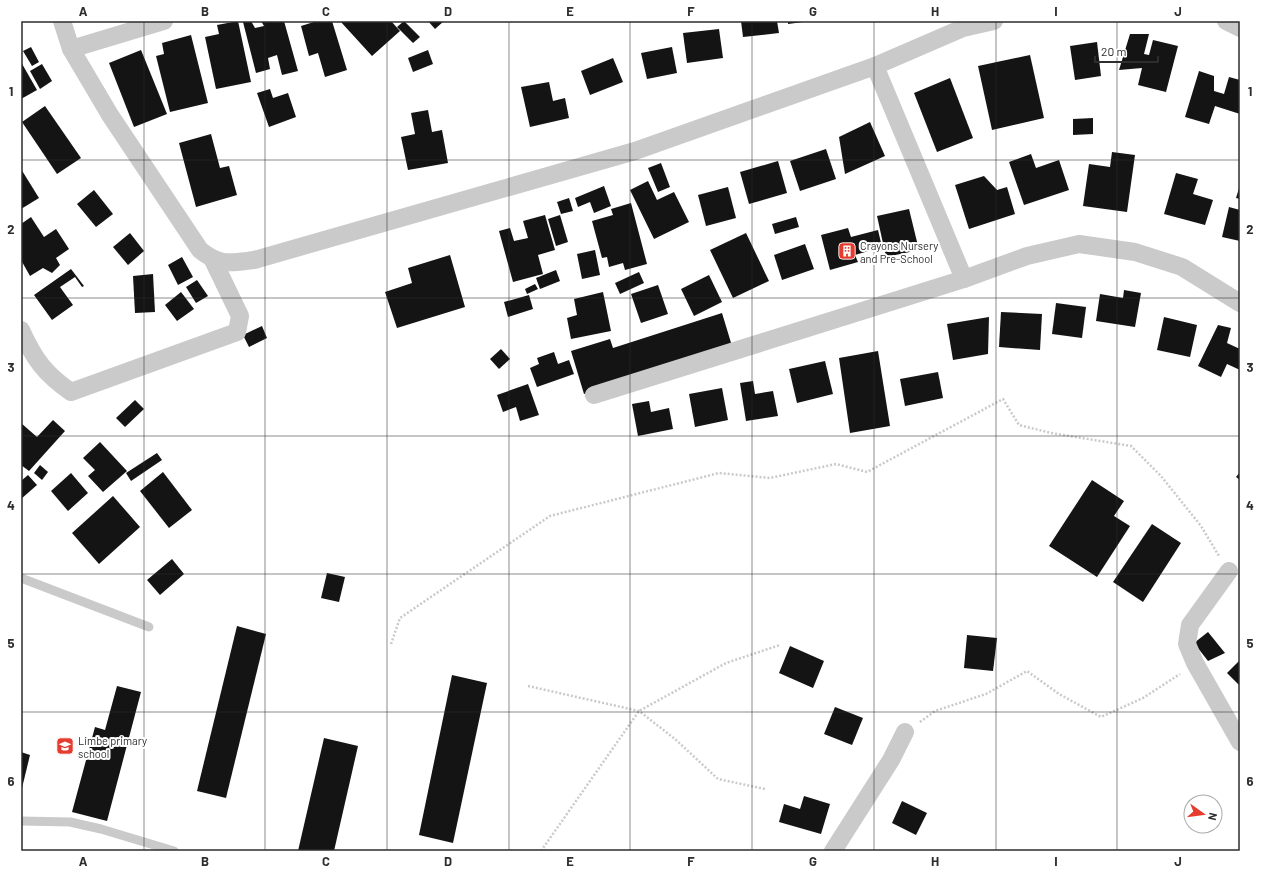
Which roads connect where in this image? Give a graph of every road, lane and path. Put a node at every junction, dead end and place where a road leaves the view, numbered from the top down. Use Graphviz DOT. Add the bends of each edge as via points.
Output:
graph roads {
  1 [pos="62,21"];
  2 [pos="164,21"];
  3 [pos="994,21"];
  4 [pos="1226,21"];
  5 [pos="1240,28"];
  6 [pos="71,49"];
  7 [pos="876,66"];
  8 [pos="213,260"];
  9 [pos="964,279"];
  10 [pos="1240,303"];
  11 [pos="21,330"];
  12 [pos="594,395"];
  13 [pos="1229,571"];
  14 [pos="21,578"];
  15 [pos="149,627"];
  16 [pos="391,644"];
  17 [pos="780,645"];
  18 [pos="1195,663"];
  19 [pos="528,686"];
  20 [pos="639,710"];
  21 [pos="905,732"];
  22 [pos="1240,742"];
  23 [pos="765,789"];
  24 [pos="21,821"];
  25 [pos="174,851"];
  26 [pos="541,851"];
  27 [pos="833,851"];
  1 -- 6 [label="street"];
  2 -- 6 [label="street"];
  3 -- 7 [label="street" via="963,28"];
  4 -- 5 [label="street"];
  6 -- 8 [label="street" via="110,115 173,210 200,250"];
  7 -- 8 [label="street" via="635,151 254,260 233,263"];
  7 -- 9 [label="street"];
  8 -- 11 [label="street" via="240,316 237,332 71,392 56,382 34,357"];
  9 -- 10 [label="street" via="1027,256 1079,244 1135,252 1182,267"];
  9 -- 12 [label="street"];
  13 -- 16 [label="path" via="1201,526 1161,476 1131,446 1018,425 1003,399 867,472 836,464 770,478 719,473 550,516 400,618"];
  13 -- 18 [label="street" via="1190,625 1187,644"];
  14 -- 15 [label="lane"];
  17 -- 20 [label="path" via="726,664"];
  18 -- 21 [label="path" via="1143,698 1101,717 1059,694 1027,671 986,694 935,711"];
  18 -- 22 [label="street"];
  19 -- 20 [label="path"];
  20 -- 23 [label="path" via="718,779"];
  20 -- 26 [label="path"];
  21 -- 27 [label="street" via="891,760"];
  24 -- 25 [label="lane" via="70,822"];
}
